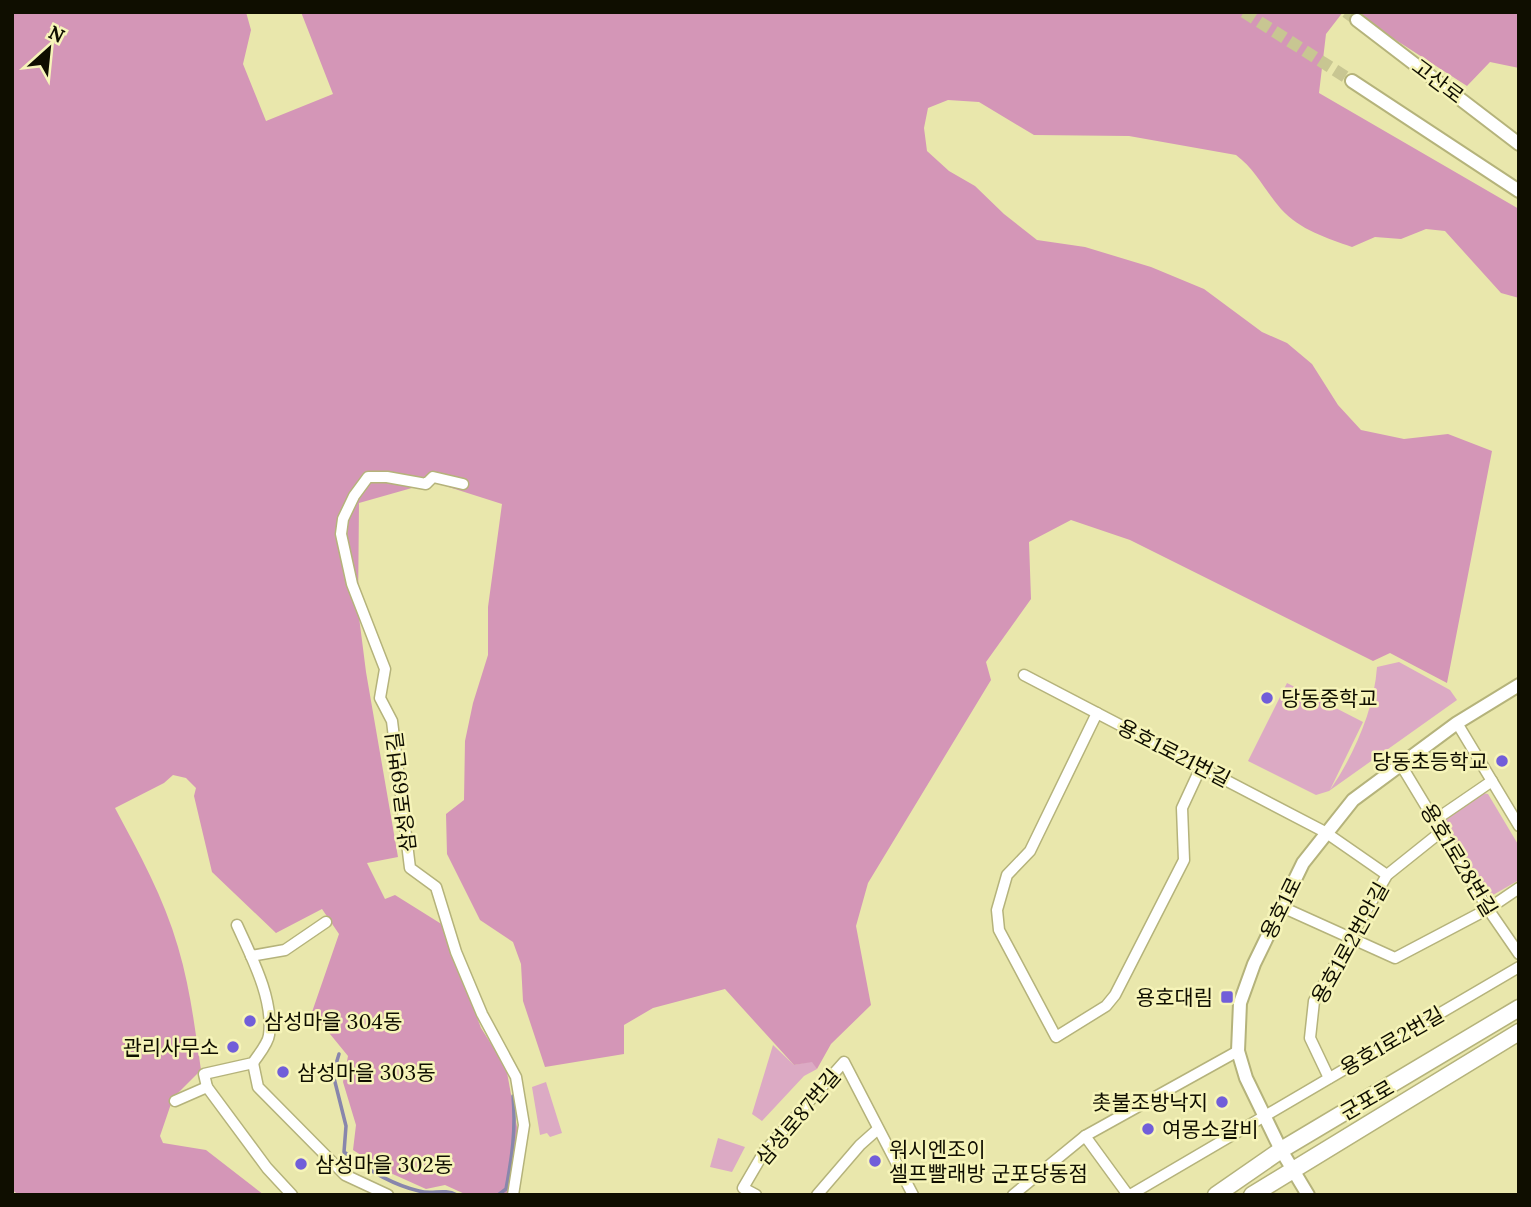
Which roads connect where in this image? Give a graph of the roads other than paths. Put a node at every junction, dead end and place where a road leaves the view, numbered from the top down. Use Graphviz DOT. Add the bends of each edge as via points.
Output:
graph roads {
  1 [pos="1357,20"];
  2 [pos="1352,81"];
  3 [pos="1519,144"];
  4 [pos="1519,191"];
  5 [pos="463,484"];
  6 [pos="1024,675"];
  7 [pos="1519,685"];
  8 [pos="1097,713"];
  9 [pos="1457,723"];
  10 [pos="1401,765"];
  11 [pos="1201,767"];
  12 [pos="1492,781"];
  13 [pos="1435,820"];
  14 [pos="1519,826"];
  15 [pos="1442,831"];
  16 [pos="1325,832"];
  17 [pos="1387,875"];
  18 [pos="1519,888"];
  19 [pos="1282,907"];
  20 [pos="1488,909"];
  21 [pos="326,922"];
  22 [pos="237,925"];
  23 [pos="1349,939"];
  24 [pos="1519,954"];
  25 [pos="251,956"];
  26 [pos="1519,967"];
  27 [pos="1519,1008"];
  28 [pos="1519,1032"];
  29 [pos="1238,1051"];
  30 [pos="253,1063"];
  31 [pos="1329,1077"];
  32 [pos="207,1087"];
  33 [pos="175,1101"];
  34 [pos="1268,1117"];
  35 [pos="878,1129"];
  36 [pos="1086,1136"];
  37 [pos="1281,1150"];
  38 [pos="1292,1168"];
  39 [pos="292,1195"];
  40 [pos="387,1195"];
  41 [pos="513,1195"];
  42 [pos="756,1195"];
  43 [pos="817,1195"];
  44 [pos="913,1195"];
  45 [pos="1013,1195"];
  46 [pos="1129,1195"];
  47 [pos="1216,1195"];
  48 [pos="1252,1195"];
  49 [pos="1308,1195"];
  1 -- 3 [label="street, 고산로"];
  2 -- 4 [label="street"];
  5 -- 41 [label="street, 삼성로69번길" via="433,477 426,484 368,477 343,519 341,534 352,584 385,669 380,698 393,721 410,868 436,887 482,1014 516,1077 524,1125"];
  6 -- 8 [label="street, 용호1로21번길"];
  7 -- 9 [label="street, 용호1로"];
  8 -- 11 [label="street, 용호1로21번길"];
  8 -- 11 [label="street" via="1030,851 1007,875 997,910 999,930 1056,1037 1106,1006 1115,995 1184,860 1182,808"];
  9 -- 10 [label="street, 용호1로"];
  9 -- 12 [label="street"];
  10 -- 13 [label="street, 용호1로28번길"];
  10 -- 16 [label="street, 용호1로" via="1353,800"];
  11 -- 16 [label="street, 용호1로21번길"];
  12 -- 13 [label="street"];
  12 -- 14 [label="street"];
  13 -- 15 [label="street, 용호1로28번길"];
  15 -- 17 [label="street, 용호1로2번안길"];
  15 -- 20 [label="street, 용호1로28번길"];
  16 -- 17 [label="street, 용호1로21번길"];
  16 -- 19 [label="street, 용호1로" via="1303,863"];
  17 -- 23 [label="street, 용호1로2번안길"];
  18 -- 20 [label="street"];
  19 -- 23 [label="street"];
  19 -- 29 [label="street, 용호1로" via="1240,1003"];
  20 -- 23 [label="street" via="1395,958"];
  20 -- 24 [label="street, 용호1로28번길"];
  21 -- 25 [label="street" via="285,950"];
  22 -- 25 [label="street"];
  23 -- 31 [label="street, 용호1로2번안길" via="1314,1001 1310,1038"];
  25 -- 30 [label="street" via="268,1012 269,1037"];
  26 -- 31 [label="street, 용호1로2번길"];
  27 -- 37 [label="main road, 군포로"];
  28 -- 38 [label="main road, 군포로"];
  29 -- 34 [label="street, 용호1로" via="1246,1078"];
  29 -- 36 [label="street"];
  30 -- 32 [label="street" via="204,1074"];
  30 -- 40 [label="street" via="258,1087 345,1175"];
  31 -- 34 [label="street, 용호1로2번길"];
  32 -- 33 [label="street"];
  32 -- 39 [label="street"];
  34 -- 37 [label="street, 용호1로"];
  34 -- 46 [label="street, 용호1로2번길"];
  35 -- 42 [label="street, 삼성로87번길" via="844,1062 764,1152 743,1188"];
  35 -- 43 [label="street"];
  35 -- 44 [label="street, 삼성로87번길"];
  36 -- 45 [label="street"];
  36 -- 46 [label="street"];
  37 -- 38 [label="street, 용호1로"];
  37 -- 47 [label="main road, 군포로"];
  38 -- 48 [label="main road, 군포로"];
  38 -- 49 [label="street, 용호1로"];
}
